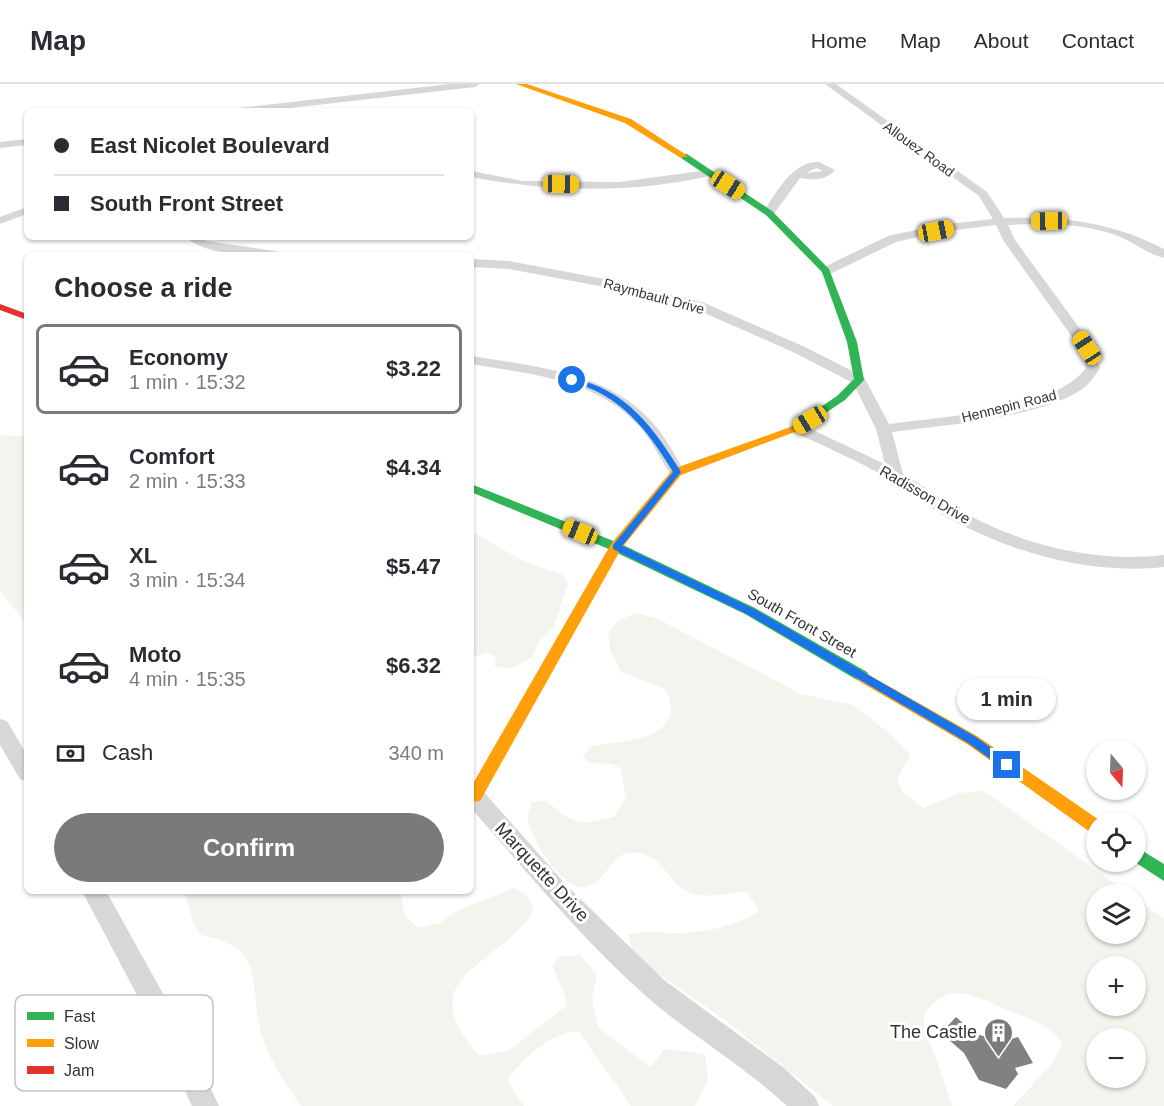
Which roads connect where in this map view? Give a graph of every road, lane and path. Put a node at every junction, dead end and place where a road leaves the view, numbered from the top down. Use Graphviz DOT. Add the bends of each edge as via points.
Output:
graph roads {
  1 [pos="475,84"];
  2 [pos="520,84"];
  3 [pos="830,84"];
  4 [pos="316,107"];
  5 [pos="296,108"];
  6 [pos="24,142"];
  7 [pos="0,145"];
  8 [pos="709,173"];
  9 [pos="474,175"];
  10 [pos="799,175"];
  11 [pos="24,211"];
  12 [pos="769,213"];
  13 [pos="0,221"];
  14 [pos="999,222"];
  15 [pos="197,240"];
  16 [pos="256,252"];
  17 [pos="1164,254"];
  18 [pos="474,263"];
  19 [pos="826,271"];
  20 [pos="0,307"];
  21 [pos="24,316"];
  22 [pos="474,361"];
  23 [pos="859,380"];
  24 [pos="797,428"];
  25 [pos="884,429"];
  26 [pos="677,472"];
  27 [pos="896,476"];
  28 [pos="474,489"];
  29 [pos="616,547"];
  30 [pos="1161,566"];
  31 [pos="0,727"];
  32 [pos="24,768"];
  33 [pos="474,792"];
  34 [pos="474,797"];
  35 [pos="1086,820"];
  36 [pos="1146,861"];
  37 [pos="1164,874"];
  38 [pos="96,894"];
  39 [pos="150,995"];
  40 [pos="199,1091"];
  41 [pos="206,1106"];
  42 [pos="806,1106"];
  1 -- 4 [label="street"];
  2 -- 8 [label="main road" via="628,122"];
  3 -- 14 [label="street, Allouez Road" via="983,194"];
  4 -- 5 [label="street"];
  6 -- 7 [label="street"];
  8 -- 9 [label="street" via="619,185 523,184"];
  8 -- 12 [label="main road"];
  10 -- 12 [label="street" via="776,199"];
  11 -- 13 [label="street"];
  12 -- 19 [label="main road"];
  14 -- 17 [label="street" via="1049,221 1097,226"];
  14 -- 19 [label="street" via="891,239"];
  14 -- 25 [label="street, Hennepin Road" via="1087,348 1093,368 1079,385 1054,397 961,418"];
  15 -- 16 [label="street"];
  18 -- 23 [label="street, Raymbault Drive" via="509,265 697,305"];
  19 -- 23 [label="main road" via="852,342"];
  20 -- 21 [label="main road"];
  22 -- 26 [label="street" via="589,384 611,394 639,417"];
  23 -- 24 [label="main road" via="842,398"];
  23 -- 25 [label="street"];
  24 -- 26 [label="main road"];
  24 -- 27 [label="street, Radisson Drive"];
  25 -- 27 [label="street"];
  26 -- 29 [label="main road, Marquette Drive"];
  27 -- 30 [label="street, Radisson Drive" via="955,514 1012,540 1087,558"];
  28 -- 29 [label="main road, South Front Street"];
  29 -- 33 [label="main road, Marquette Drive"];
  29 -- 35 [label="main road, South Front Street" via="750,611 972,740"];
  31 -- 32 [label="street"];
  34 -- 42 [label="street, Marquette Drive" via="560,894 655,988 775,1077"];
  36 -- 37 [label="main road"];
  38 -- 39 [label="street"];
  40 -- 41 [label="street"];
}
